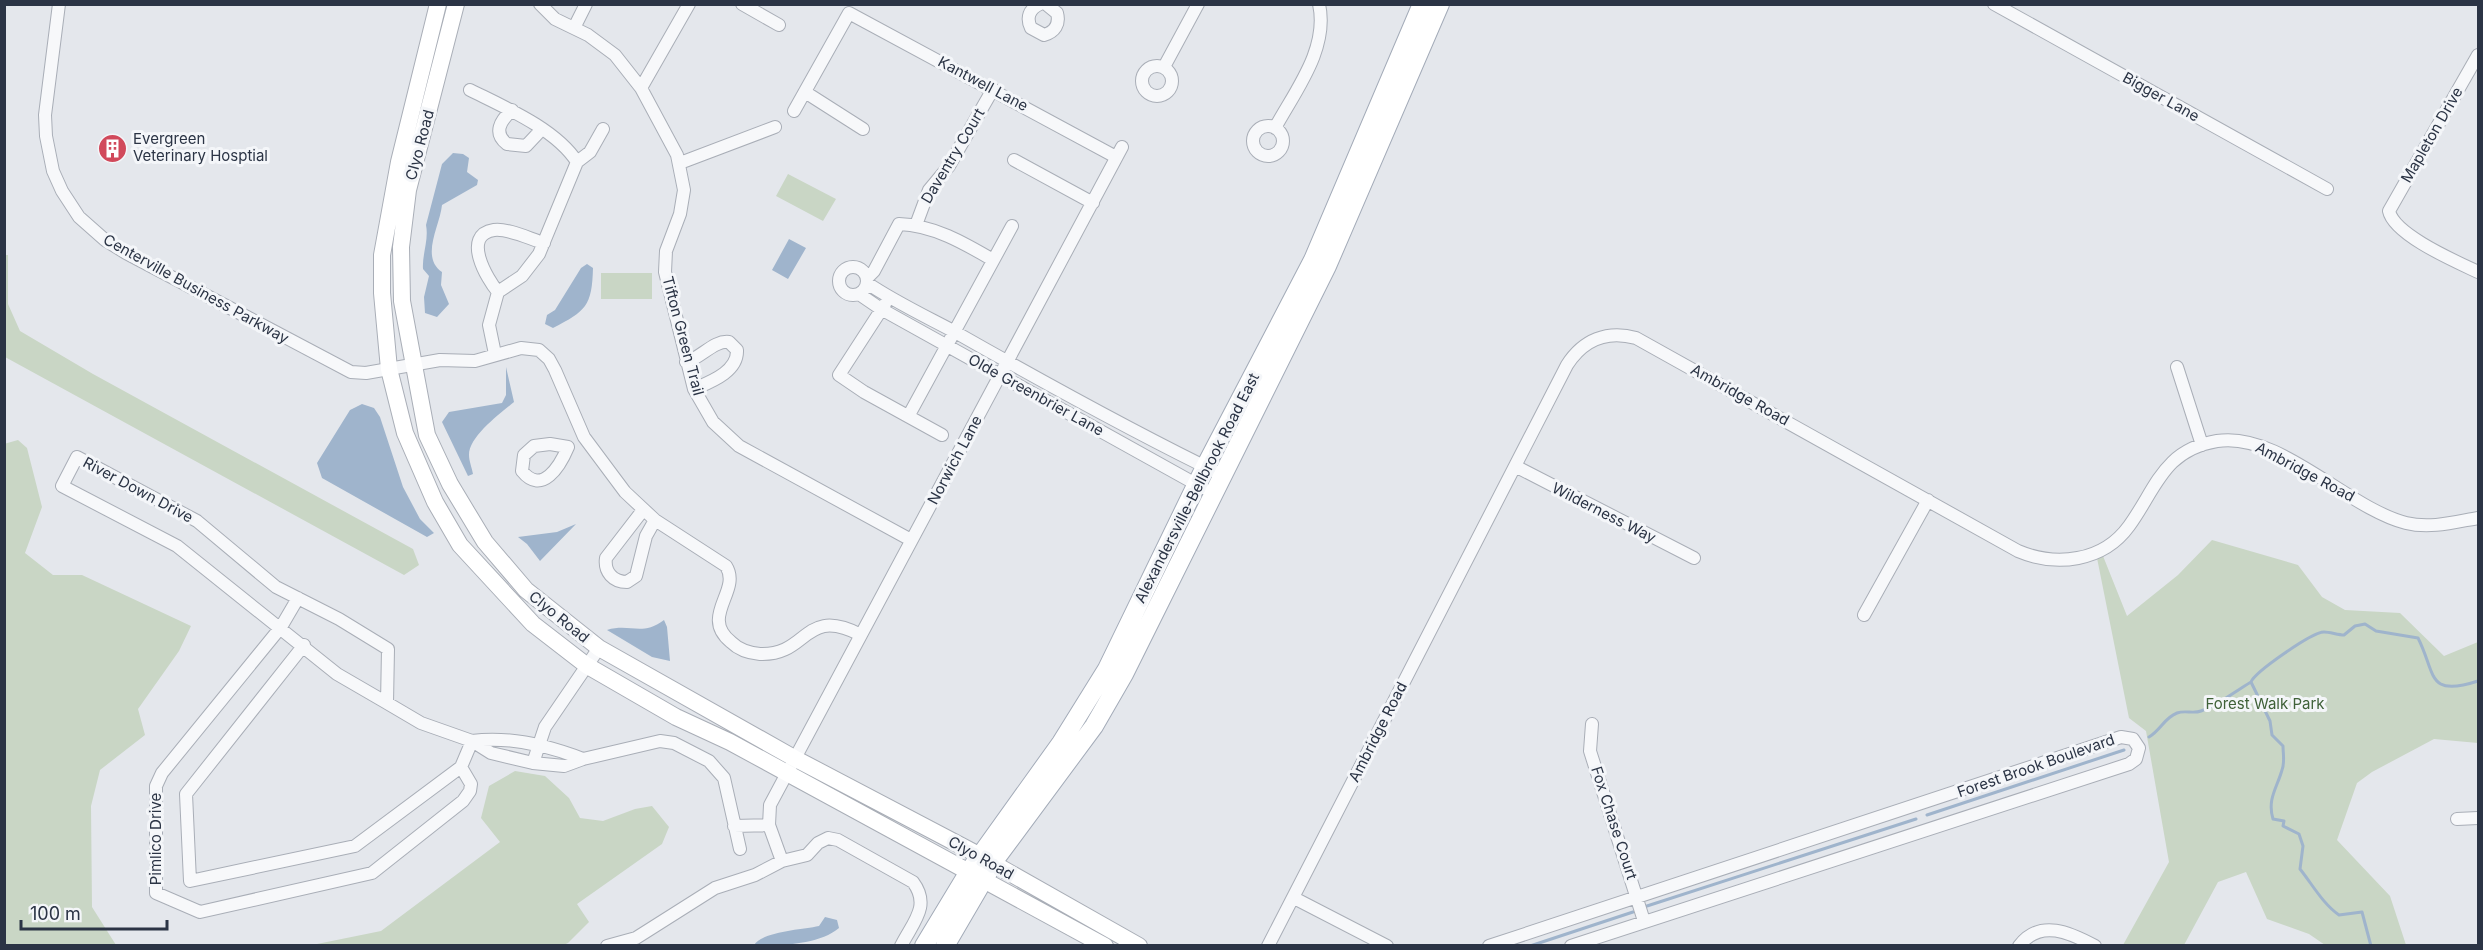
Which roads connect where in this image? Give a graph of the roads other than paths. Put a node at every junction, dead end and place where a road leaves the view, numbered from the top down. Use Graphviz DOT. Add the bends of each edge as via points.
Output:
graph roads {
  1 [pos="58,4"];
  2 [pos="438,4"];
  3 [pos="456,4"];
  4 [pos="540,4"];
  5 [pos="586,4"];
  6 [pos="688,4"];
  7 [pos="742,4"];
  8 [pos="1040,4"];
  9 [pos="1046,4"];
  10 [pos="1065,4"];
  11 [pos="1198,4"];
  12 [pos="1319,4"];
  13 [pos="1422,4"];
  14 [pos="1440,4"];
  15 [pos="1994,4"];
  16 [pos="1058,17"];
  17 [pos="779,25"];
  18 [pos="574,28"];
  19 [pos="2478,55"];
  20 [pos="1164,67"];
  21 [pos="642,88"];
  22 [pos="993,89"];
  23 [pos="470,90"];
  24 [pos="1393,90"];
  25 [pos="805,92"];
  26 [pos="512,110"];
  27 [pos="794,111"];
  28 [pos="775,127"];
  29 [pos="1275,128"];
  30 [pos="603,129"];
  31 [pos="863,129"];
  32 [pos="541,130"];
  33 [pos="1119,152"];
  34 [pos="1014,160"];
  35 [pos="577,162"];
  36 [pos="680,163"];
  37 [pos="2327,189"];
  38 [pos="1093,203"];
  39 [pos="916,225"];
  40 [pos="1012,226"];
  41 [pos="544,243"];
  42 [pos="993,260"];
  43 [pos="1320,263"];
  44 [pos="2478,272"];
  45 [pos="867,280"];
  46 [pos="498,292"];
  47 [pos="859,294"];
  48 [pos="890,298"];
  49 [pos="881,309"];
  50 [pos="955,332"];
  51 [pos="947,345"];
  52 [pos="495,354"];
  53 [pos="686,362"];
  54 [pos="1006,363"];
  55 [pos="412,364"];
  56 [pos="2177,367"];
  57 [pos="389,369"];
  58 [pos="1000,376"];
  59 [pos="694,389"];
  60 [pos="909,416"];
  61 [pos="942,435"];
  62 [pos="584,437"];
  63 [pos="2202,445"];
  64 [pos="568,447"];
  65 [pos="1515,466"];
  66 [pos="1205,467"];
  67 [pos="1222,475"];
  68 [pos="1197,485"];
  69 [pos="1213,494"];
  70 [pos="1928,500"];
  71 [pos="643,510"];
  72 [pos="2478,518"];
  73 [pos="655,520"];
  74 [pos="911,540"];
  75 [pos="1694,558"];
  76 [pos="298,598"];
  77 [pos="1864,615"];
  78 [pos="281,627"];
  79 [pos="861,635"];
  80 [pos="304,645"];
  81 [pos="599,648"];
  82 [pos="586,665"];
  83 [pos="387,703"];
  84 [pos="1592,724"];
  85 [pos="472,741"];
  86 [pos="538,747"];
  87 [pos="583,759"];
  88 [pos="533,763"];
  89 [pos="790,766"];
  90 [pos="461,767"];
  91 [pos="2478,818"];
  92 [pos="2457,819"];
  93 [pos="769,825"];
  94 [pos="734,826"];
  95 [pos="740,849"];
  96 [pos="782,861"];
  97 [pos="981,867"];
  98 [pos="1637,897"];
  99 [pos="1294,898"];
  100 [pos="1644,921"];
  101 [pos="640,942"];
  102 [pos="607,945"];
  103 [pos="901,945"];
  104 [pos="924,945"];
  105 [pos="945,945"];
  106 [pos="1105,945"];
  107 [pos="1139,945"];
  108 [pos="1268,945"];
  109 [pos="1387,945"];
  110 [pos="1489,945"];
  111 [pos="1572,945"];
  112 [pos="2019,945"];
  113 [pos="2095,945"];
  1 -- 57 [label="street, Centerville Business Parkway" via="46,136 53,171 79,217 126,253 341,369 360,373"];
  2 -- 57 [label="street, Clyo Road" via="399,162 382,255"];
  3 -- 55 [label="street, Clyo Road" via="408,190 401,247 402,301"];
  4 -- 18 [label="street, Tifton Green Trail" via="555,19"];
  5 -- 18 [label="street"];
  6 -- 21 [label="street"];
  7 -- 17 [label="street"];
  8 -- 16 [label="street" via="1028,19 1035,32 1053,31"];
  9 -- 16 [label="street" via="1054,8"];
  10 -- 16 [label="street"];
  11 -- 20 [label="street"];
  12 -- 29 [label="street" via="1319,45"];
  13 -- 24 [label="main road, Alexandersville-Bellbrook Road East"];
  14 -- 24 [label="main road, Alexandersville-Bellbrook Road East"];
  15 -- 37 [label="street, Bigger Lane"];
  18 -- 21 [label="street, Tifton Green Trail" via="615,56"];
  19 -- 44 [label="street, Mapleton Drive" via="2389,207 2394,222 2417,240"];
  21 -- 36 [label="street, Tifton Green Trail"];
  22 -- 25 [label="street, Kantwell Lane" via="849,13"];
  22 -- 33 [label="street, Kantwell Lane"];
  22 -- 39 [label="street, Daventry Court" via="950,165 929,190"];
  23 -- 26 [label="street"];
  24 -- 43 [label="main road, Alexandersville-Bellbrook Road East"];
  25 -- 27 [label="street"];
  25 -- 31 [label="street"];
  26 -- 32 [label="street"];
  26 -- 32 [label="street" via="503,119 499,132 507,144 526,146"];
  28 -- 36 [label="street"];
  30 -- 35 [label="street" via="590,152"];
  32 -- 35 [label="street"];
  33 -- 38 [label="street, Norwich Lane"];
  34 -- 38 [label="street"];
  35 -- 41 [label="street"];
  36 -- 53 [label="street, Tifton Green Trail" via="683,202 666,251 665,272"];
  38 -- 54 [label="street, Norwich Lane"];
  39 -- 42 [label="street"];
  39 -- 45 [label="street" via="896,226"];
  40 -- 42 [label="street"];
  41 -- 46 [label="street" via="530,268"];
  41 -- 46 [label="street" via="498,230 482,237 478,256 484,273"];
  42 -- 50 [label="street"];
  43 -- 66 [label="main road, Alexandersville-Bellbrook Road East"];
  43 -- 67 [label="main road, Alexandersville-Bellbrook Road East"];
  45 -- 47 [label="street"];
  45 -- 47 [label="street, Olde Greenbrier Lane" via="862,271 853,268 845,270 840,278 843,291"];
  45 -- 48 [label="street, Olde Greenbrier Lane"];
  46 -- 52 [label="street" via="489,325"];
  47 -- 49 [label="street, Olde Greenbrier Lane"];
  48 -- 49 [label="street"];
  48 -- 50 [label="street, Olde Greenbrier Lane"];
  49 -- 51 [label="street, Olde Greenbrier Lane"];
  49 -- 60 [label="street" via="839,375"];
  50 -- 51 [label="street"];
  50 -- 54 [label="street, Olde Greenbrier Lane"];
  51 -- 58 [label="street, Olde Greenbrier Lane"];
  51 -- 60 [label="street"];
  52 -- 55 [label="street, Centerville Business Parkway" via="476,361"];
  52 -- 62 [label="street, Centerville Business Parkway" via="521,348 545,354"];
  53 -- 59 [label="street, Tifton Green Trail"];
  53 -- 59 [label="street" via="719,342 729,342 737,350 731,367"];
  54 -- 58 [label="street, Norwich Lane"];
  54 -- 66 [label="street, Olde Greenbrier Lane"];
  55 -- 57 [label="street, Centerville Business Parkway"];
  55 -- 81 [label="street, Clyo Road" via="427,435 450,484 485,542 526,590"];
  56 -- 63 [label="street"];
  57 -- 82 [label="street, Clyo Road" via="405,433 435,502 460,545 533,624"];
  58 -- 68 [label="street, Olde Greenbrier Lane"];
  58 -- 74 [label="street, Norwich Lane"];
  59 -- 74 [label="street, Tifton Green Trail" via="712,422 739,446"];
  60 -- 61 [label="street"];
  62 -- 64 [label="street"];
  62 -- 71 [label="street" via="605,468"];
  63 -- 70 [label="street, Ambridge Road" via="2184,453 2159,476 2123,533 2100,550 2071,560 2029,555"];
  63 -- 72 [label="street, Ambridge Road" via="2232,440 2257,445 2382,514 2409,523 2434,525"];
  65 -- 70 [label="street, Ambridge Road" via="1572,357 1596,338 1616,335 1645,343"];
  65 -- 75 [label="street, Wilderness Way"];
  65 -- 99 [label="street, Ambridge Road"];
  66 -- 67 [label="street, Olde Greenbrier Lane"];
  66 -- 68 [label="main road, Alexandersville-Bellbrook Road East"];
  67 -- 69 [label="main road, Alexandersville-Bellbrook Road East"];
  68 -- 69 [label="street, Olde Greenbrier Lane"];
  68 -- 97 [label="main road, Alexandersville-Bellbrook Road East" via="1107,669"];
  69 -- 97 [label="main road, Alexandersville-Bellbrook Road East" via="1111,698"];
  70 -- 77 [label="street"];
  71 -- 73 [label="street"];
  71 -- 73 [label="street" via="607,554 606,570 614,579 627,582 636,576 644,542"];
  73 -- 79 [label="street" via="726,566 730,582 718,614 719,625 726,639 742,650 762,654 782,650 828,624 844,626"];
  74 -- 79 [label="street, Norwich Lane"];
  76 -- 78 [label="street, Pimlico Drive"];
  76 -- 78 [label="street, River Down Drive" via="276,587 197,521 77,456 62,486 177,546"];
  76 -- 83 [label="street, River Down Drive" via="388,648"];
  78 -- 80 [label="street, River Down Drive"];
  78 -- 90 [label="street, Pimlico Drive" via="162,773 156,786 156,893 200,912 372,873 463,801 471,784"];
  79 -- 89 [label="street, Norwich Lane"];
  80 -- 83 [label="street, River Down Drive" via="337,674"];
  80 -- 90 [label="street, Pimlico Drive" via="186,794 190,881 355,846"];
  81 -- 82 [label="street"];
  81 -- 89 [label="street, Clyo Road"];
  82 -- 86 [label="street" via="545,727"];
  82 -- 89 [label="street, Clyo Road" via="676,717"];
  83 -- 85 [label="street, River Down Drive" via="421,723"];
  84 -- 98 [label="street, Fox Chase Court" via="1590,751"];
  85 -- 86 [label="street, River Down Drive" via="496,738"];
  85 -- 88 [label="street, River Down Drive" via="491,753"];
  85 -- 90 [label="street"];
  86 -- 87 [label="street, River Down Drive"];
  86 -- 88 [label="street"];
  87 -- 88 [label="street, River Down Drive" via="564,766"];
  87 -- 94 [label="street, River Down Drive" via="660,741 674,743 717,768 724,778"];
  89 -- 93 [label="street, Norwich Lane" via="770,805"];
  89 -- 97 [label="street, Clyo Road"];
  91 -- 92 [label="street"];
  93 -- 94 [label="street"];
  93 -- 96 [label="street"];
  94 -- 95 [label="street, River Down Drive"];
  96 -- 101 [label="street" via="716,888"];
  96 -- 103 [label="street" via="807,855 828,838 914,882 923,902"];
  97 -- 104 [label="main road, Alexandersville-Bellbrook Road East"];
  97 -- 105 [label="main road, Alexandersville-Bellbrook Road East"];
  97 -- 106 [label="street, Clyo Road"];
  97 -- 107 [label="street, Clyo Road"];
  98 -- 100 [label="street, Fox Chase Court"];
  98 -- 100 [label="street, Forest Brook Boulevard" via="2121,737 2133,740 2139,748 2136,759 2129,764"];
  98 -- 110 [label="street, Forest Brook Boulevard"];
  99 -- 108 [label="street, Ambridge Road"];
  99 -- 109 [label="street"];
  100 -- 111 [label="street, Forest Brook Boulevard"];
  101 -- 102 [label="street"];
  112 -- 113 [label="street" via="2038,932 2057,929"];
}
